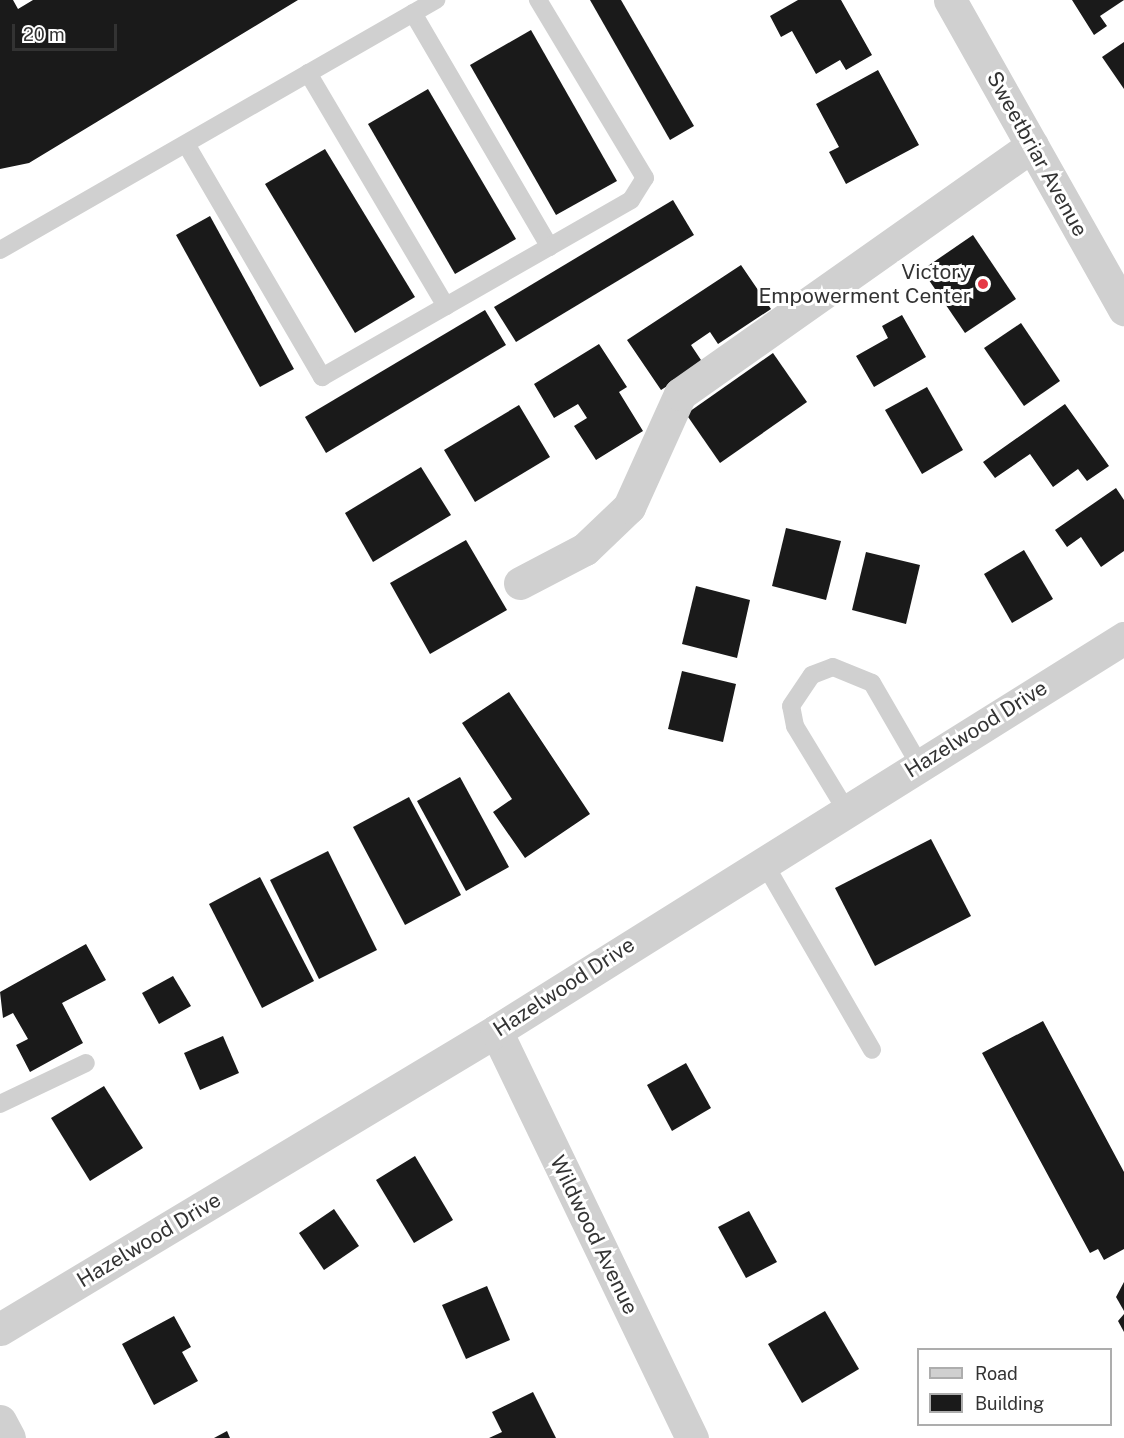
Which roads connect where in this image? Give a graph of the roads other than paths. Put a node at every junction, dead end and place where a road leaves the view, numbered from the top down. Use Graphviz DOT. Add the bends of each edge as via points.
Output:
graph roads {
  1 [pos="436,0"];
  2 [pos="538,0"];
  3 [pos="950,0"];
  4 [pos="413,13"];
  5 [pos="308,74"];
  6 [pos="186,144"];
  7 [pos="1032,146"];
  8 [pos="550,247"];
  9 [pos="0,250"];
  10 [pos="446,306"];
  11 [pos="1124,309"];
  12 [pos="520,584"];
  13 [pos="1124,638"];
  14 [pos="919,764"];
  15 [pos="846,810"];
  16 [pos="763,861"];
  17 [pos="496,1031"];
  18 [pos="872,1050"];
  19 [pos="86,1063"];
  20 [pos="0,1104"];
  21 [pos="0,1329"];
  22 [pos="0,1421"];
  23 [pos="9,1438"];
  24 [pos="692,1438"];
  1 -- 4 [label="lane"];
  2 -- 8 [label="lane" via="645,178 631,200"];
  3 -- 7 [label="street, Sweetbriar Avenue"];
  4 -- 5 [label="lane"];
  4 -- 8 [label="lane"];
  5 -- 6 [label="lane"];
  5 -- 10 [label="lane"];
  6 -- 9 [label="lane"];
  6 -- 10 [label="lane" via="322,377"];
  7 -- 11 [label="street, Sweetbriar Avenue"];
  7 -- 12 [label="street" via="680,394 629,507 585,549"];
  8 -- 10 [label="lane"];
  13 -- 14 [label="street, Hazelwood Drive"];
  14 -- 15 [label="street, Hazelwood Drive"];
  14 -- 15 [label="lane" via="872,683 833,667 812,675 791,706 795,726"];
  15 -- 16 [label="street, Hazelwood Drive"];
  16 -- 17 [label="street, Hazelwood Drive"];
  16 -- 18 [label="lane"];
  17 -- 21 [label="street, Hazelwood Drive"];
  17 -- 24 [label="street, Wildwood Avenue"];
  19 -- 20 [label="lane"];
  22 -- 23 [label="street"];
}
